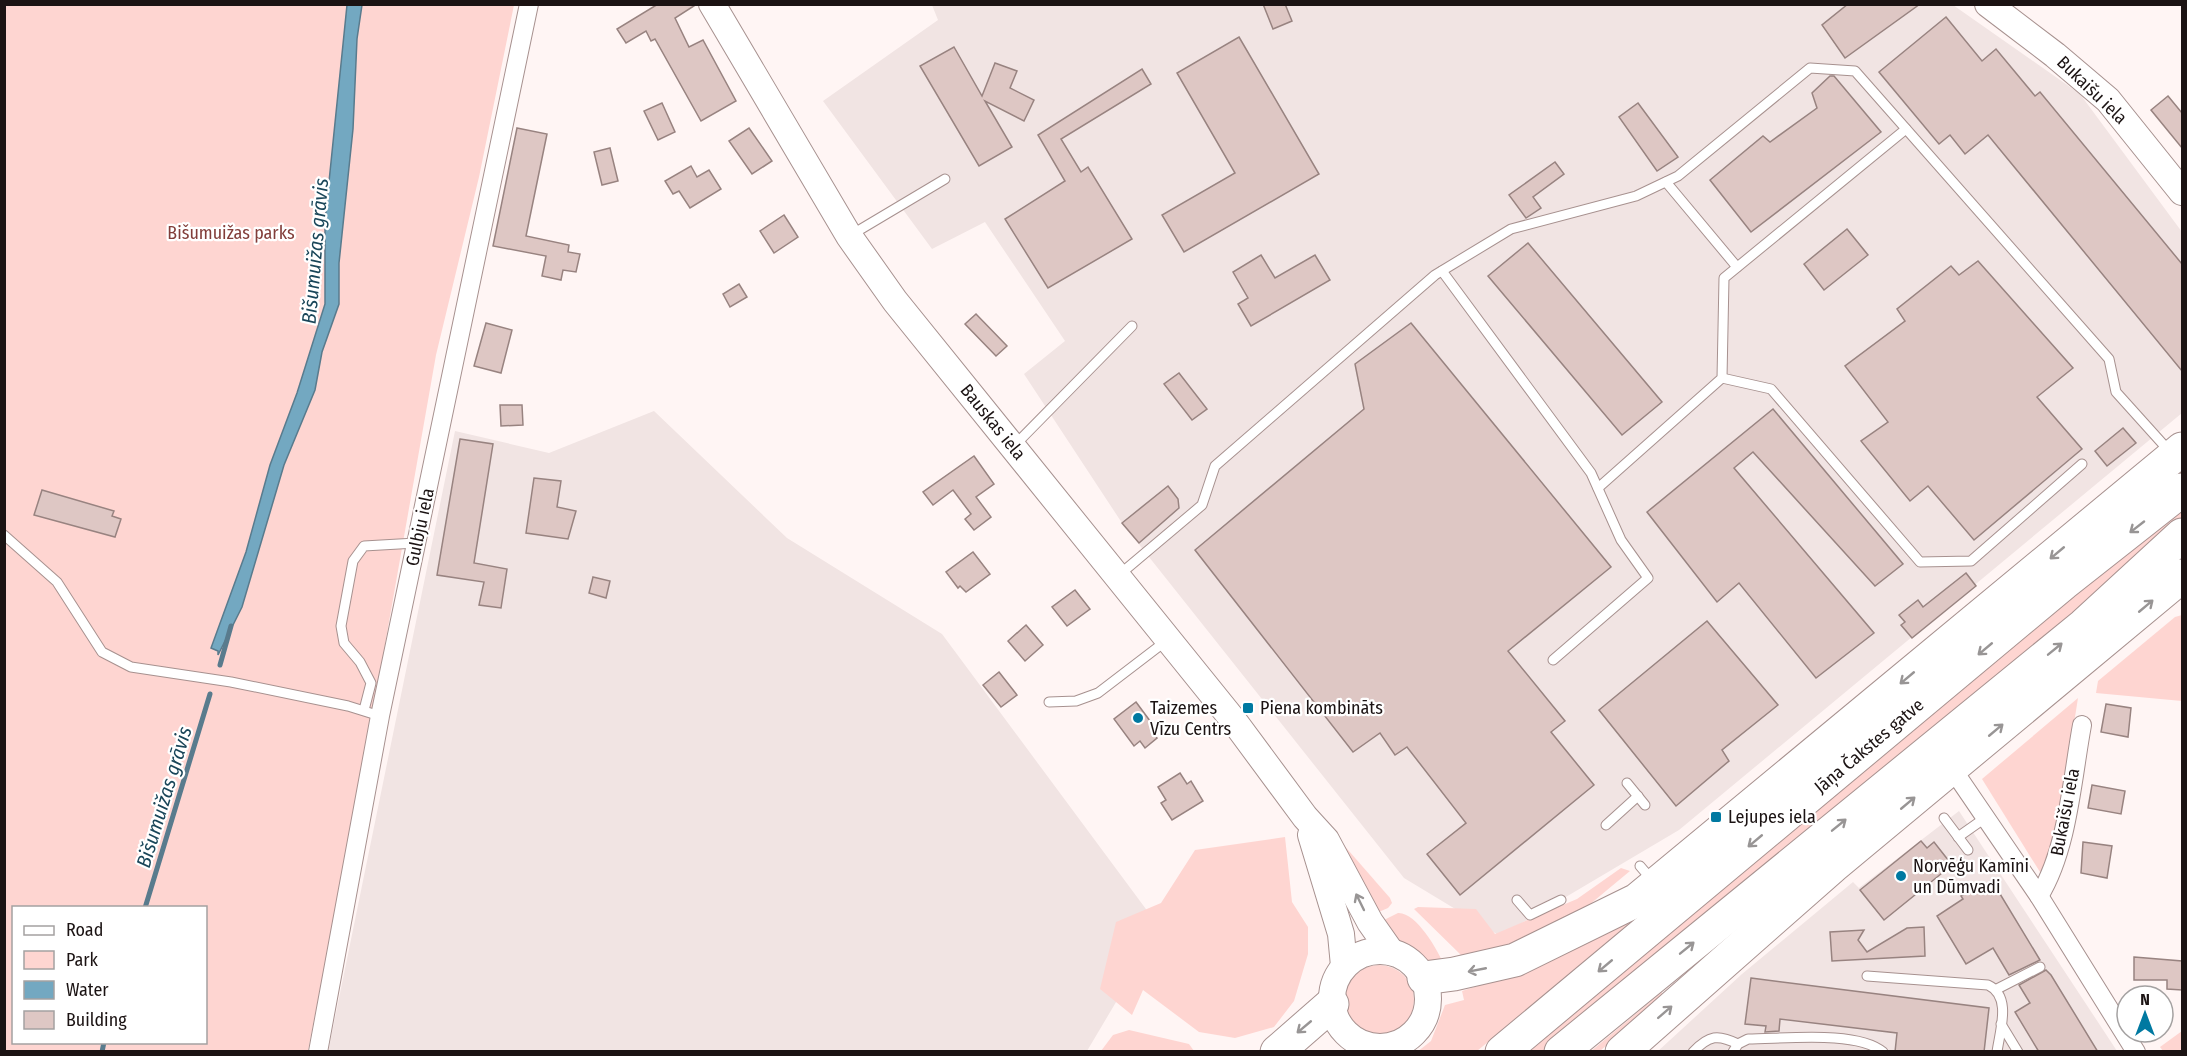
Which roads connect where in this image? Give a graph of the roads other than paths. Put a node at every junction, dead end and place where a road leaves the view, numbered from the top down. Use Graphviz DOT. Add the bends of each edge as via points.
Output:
graph roads {
  1 [pos="529,4"];
  2 [pos="712,4"];
  3 [pos="1988,4"];
  4 [pos="1906,129"];
  5 [pos="945,179"];
  6 [pos="1666,182"];
  7 [pos="2182,192"];
  8 [pos="849,236"];
  9 [pos="1737,267"];
  10 [pos="1442,271"];
  11 [pos="1132,326"];
  12 [pos="1722,378"];
  13 [pos="1013,447"];
  14 [pos="2178,452"];
  15 [pos="2082,464"];
  16 [pos="1598,488"];
  17 [pos="2182,490"];
  18 [pos="4,535"];
  19 [pos="2182,535"];
  20 [pos="416,543"];
  21 [pos="2182,576"];
  22 [pos="1116,577"];
  23 [pos="1168,640"];
  24 [pos="1553,660"];
  25 [pos="1049,702"];
  26 [pos="372,713"];
  27 [pos="2082,725"];
  28 [pos="1951,767"];
  29 [pos="1628,783"];
  30 [pos="1638,796"];
  31 [pos="1645,805"];
  32 [pos="1305,817"];
  33 [pos="1944,818"];
  34 [pos="1985,818"];
  35 [pos="1606,825"];
  36 [pos="1958,837"];
  37 [pos="1968,849"];
  38 [pos="2039,896"];
  39 [pos="1517,900"];
  40 [pos="1560,900"];
  41 [pos="1391,952"];
  42 [pos="1344,966"];
  43 [pos="2040,967"];
  44 [pos="1866,976"];
  45 [pos="1424,978"];
  46 [pos="1997,989"];
  47 [pos="1332,1004"];
  48 [pos="2001,1024"];
  49 [pos="1358,1046"];
  50 [pos="1395,1048"];
  51 [pos="1735,1048"];
  52 [pos="318,1052"];
  53 [pos="1277,1052"];
  54 [pos="1502,1052"];
  55 [pos="1561,1052"];
  56 [pos="1622,1052"];
  57 [pos="1693,1052"];
  58 [pos="1883,1052"];
  59 [pos="1997,1052"];
  60 [pos="2018,1052"];
  61 [pos="2136,1052"];
  1 -- 20 [label="street, Gulbju iela"];
  2 -- 8 [label="street, Bauskas iela"];
  3 -- 7 [label="street, Bukaišu iela" via="2108,100"];
  4 -- 6 [label="lane" via="1855,71 1810,68"];
  4 -- 9 [label="lane"];
  4 -- 14 [label="lane" via="2109,359 2116,392"];
  5 -- 8 [label="lane"];
  6 -- 9 [label="lane"];
  6 -- 10 [label="lane" via="1636,196 1511,229"];
  8 -- 13 [label="street, Bauskas iela" via="895,301"];
  9 -- 12 [label="lane" via="1724,278"];
  10 -- 16 [label="lane" via="1592,472"];
  10 -- 22 [label="lane" via="1215,466 1202,505"];
  11 -- 13 [label="lane"];
  12 -- 15 [label="lane" via="1771,389 1920,562 1971,561"];
  12 -- 16 [label="lane"];
  13 -- 22 [label="street, Bauskas iela"];
  14 -- 45 [label="highway, one-way" via="1685,853 1648,875 1637,900 1529,954 1489,968"];
  16 -- 24 [label="lane" via="1621,540 1648,578"];
  17 -- 54 [label="highway, Jāņa Čakstes gatve, one-way" via="2064,583"];
  18 -- 26 [label="lane" via="57,582 102,652 131,667 231,682"];
  55 -- 19 [label="highway, one-way" via="2084,625"];
  20 -- 26 [label="street, Gulbju iela"];
  20 -- 26 [label="lane" via="364,546 353,561 341,626 344,643 371,683"];
  28 -- 21 [label="highway, one-way"];
  22 -- 23 [label="street, Bauskas iela"];
  23 -- 25 [label="lane" via="1098,693 1077,701"];
  23 -- 32 [label="street, Bauskas iela"];
  26 -- 52 [label="street, Gulbju iela"];
  27 -- 38 [label="street, Bukaišu iela" via="2058,854"];
  28 -- 34 [label="street"];
  56 -- 28 [label="highway, one-way"];
  29 -- 30 [label="lane"];
  30 -- 31 [label="lane"];
  30 -- 35 [label="lane"];
  41 -- 32 [label="street, one-way" via="1370,922 1326,840"];
  32 -- 42 [label="street" via="1339,924"];
  33 -- 36 [label="lane"];
  34 -- 36 [label="lane"];
  34 -- 38 [label="street"];
  36 -- 37 [label="lane"];
  38 -- 61 [label="street"];
  39 -- 40 [label="lane" via="1530,915"];
  41 -- 42 [label="street" via="1366,953"];
  41 -- 45 [label="street" via="1405,957"];
  42 -- 47 [label="street" via="1336,978"];
  43 -- 46 [label="lane"];
  44 -- 46 [label="lane" via="1988,985"];
  45 -- 50 [label="street" via="1428,1000 1422,1022"];
  46 -- 48 [label="lane" via="2001,997"];
  47 -- 49 [label="street" via="1340,1024"];
  47 -- 53 [label="highway, one-way"];
  48 -- 59 [label="lane"];
  48 -- 60 [label="lane"];
  49 -- 50 [label="street"];
  51 -- 57 [label="lane" via="1718,1036 1709,1037"];
  51 -- 58 [label="lane" via="1748,1039 1842,1039 1872,1043"];
}
